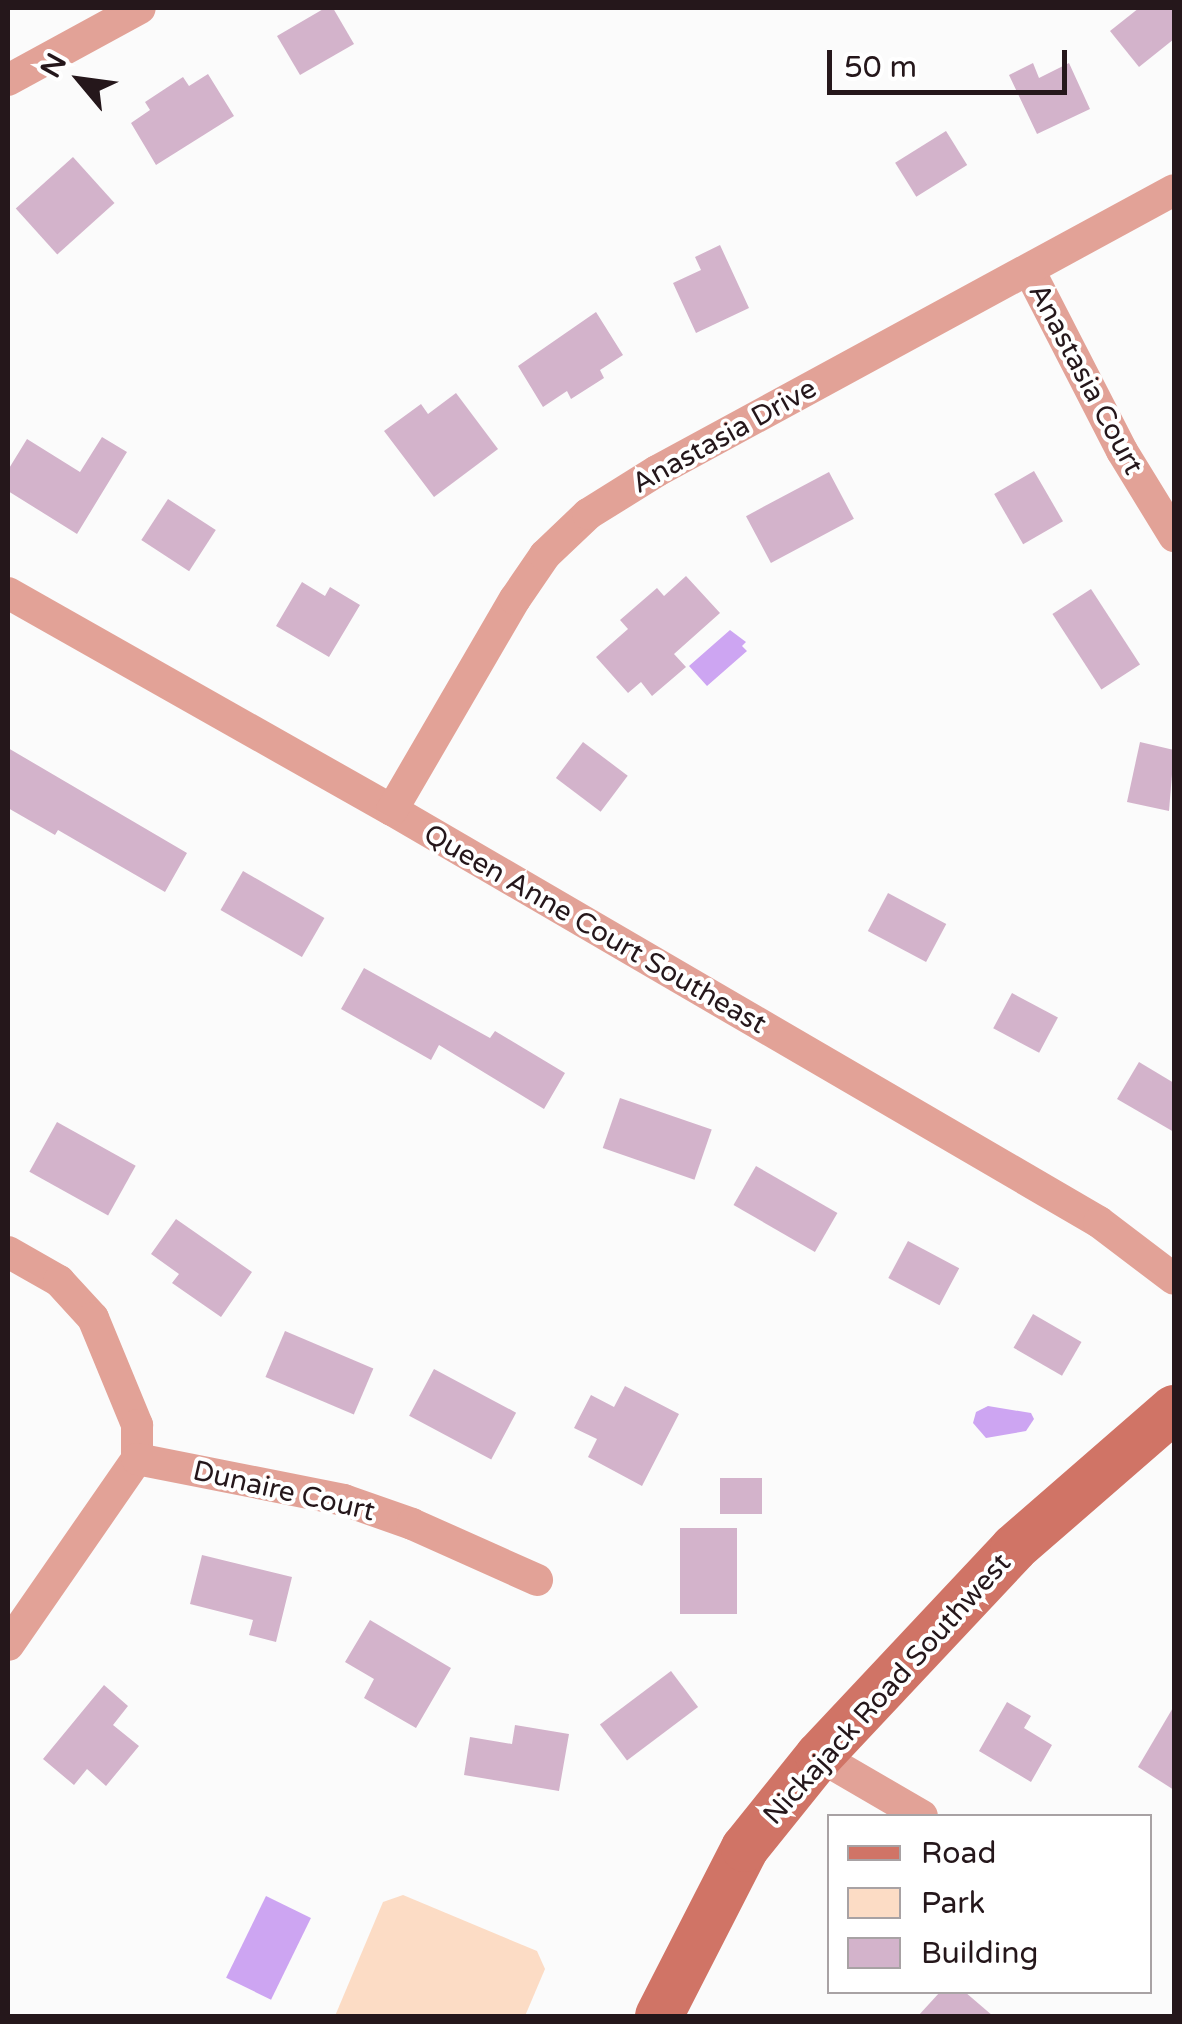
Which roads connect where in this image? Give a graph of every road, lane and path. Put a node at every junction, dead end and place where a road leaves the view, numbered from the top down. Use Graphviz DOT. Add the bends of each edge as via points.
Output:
graph roads {
  1 [pos="140,8"];
  2 [pos="8,80"];
  3 [pos="1174,190"];
  4 [pos="1030,272"];
  5 [pos="1174,536"];
  6 [pos="8,593"];
  7 [pos="392,810"];
  8 [pos="8,1252"];
  9 [pos="1174,1278"];
  10 [pos="1174,1409"];
  11 [pos="138,1459"];
  12 [pos="537,1580"];
  13 [pos="8,1646"];
  14 [pos="819,1756"];
  15 [pos="919,1814"];
  16 [pos="659,2016"];
  1 -- 2 [label="street"];
  3 -- 4 [label="street, Anastasia Drive"];
  4 -- 5 [label="street, Anastasia Court" via="1122,452"];
  4 -- 7 [label="street, Anastasia Drive" via="588,514 545,555 515,599"];
  6 -- 7 [label="street, Queen Anne Court Southeast"];
  7 -- 9 [label="street, Queen Anne Court Southeast" via="1099,1222"];
  8 -- 11 [label="street" via="58,1282 93,1318 137,1425"];
  10 -- 14 [label="street, Nickajack Road Southwest" via="1014,1548"];
  11 -- 12 [label="street, Dunaire Court" via="344,1500"];
  11 -- 13 [label="street"];
  14 -- 15 [label="street"];
  14 -- 16 [label="street, Nickajack Road Southwest" via="745,1848"];
}
